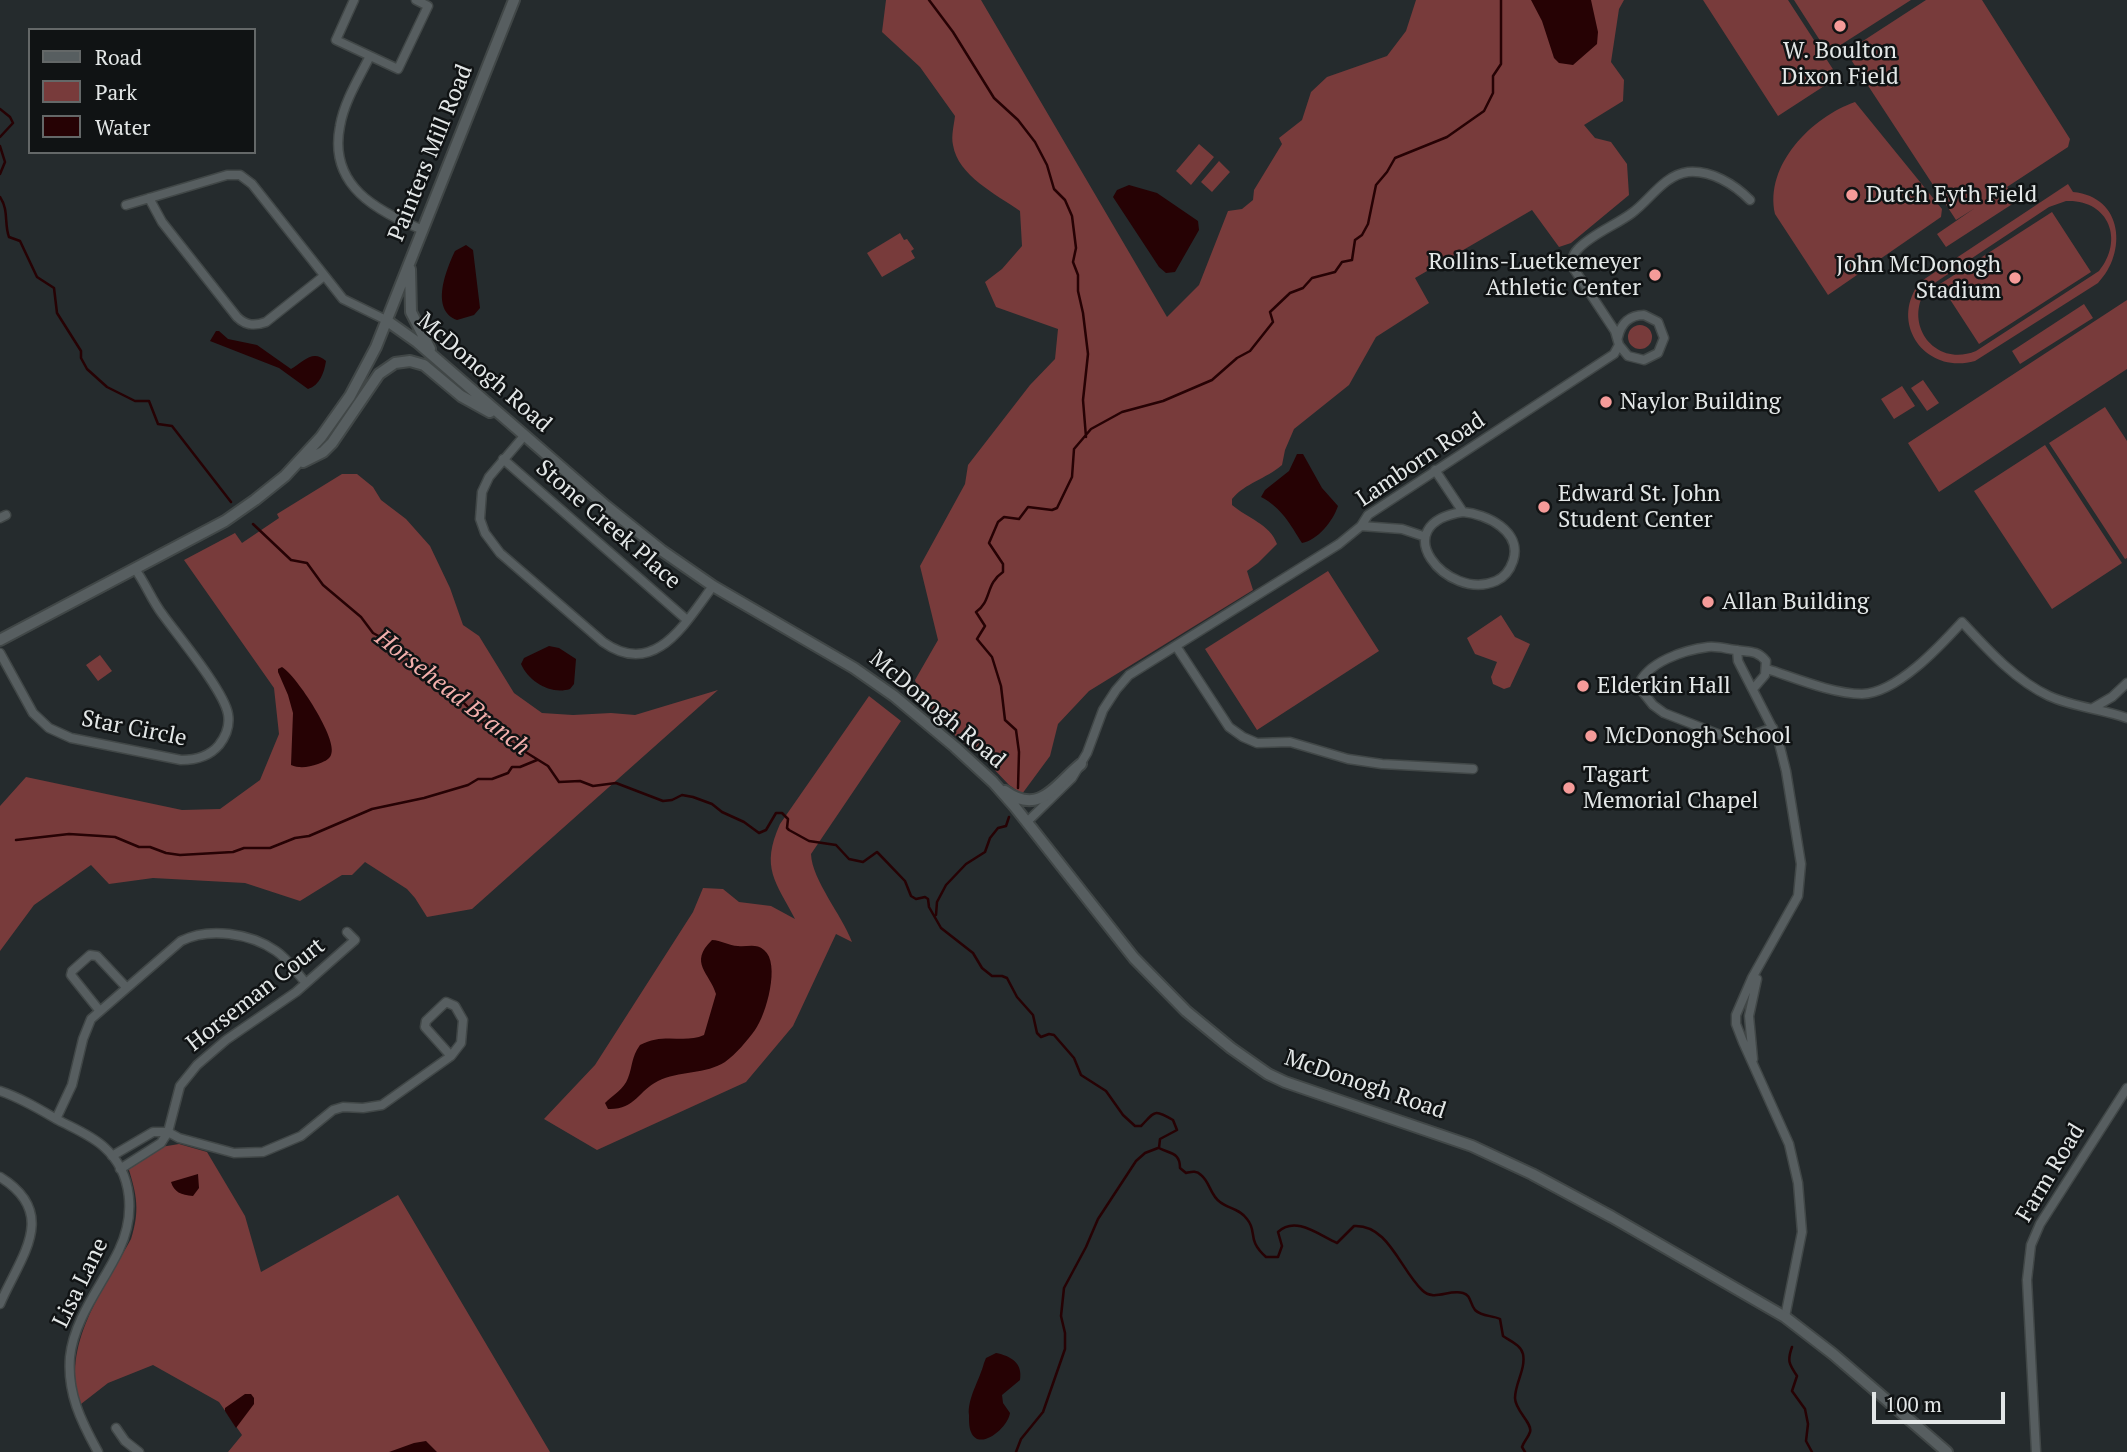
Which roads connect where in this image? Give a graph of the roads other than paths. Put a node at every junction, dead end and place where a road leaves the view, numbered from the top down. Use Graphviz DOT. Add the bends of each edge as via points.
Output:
graph roads {
  1 [pos="354,0"];
  2 [pos="416,0"];
  3 [pos="514,0"];
  4 [pos="370,56"];
  5 [pos="149,198"];
  6 [pos="1750,200"];
  7 [pos="126,205"];
  8 [pos="423,230"];
  9 [pos="410,263"];
  10 [pos="324,276"];
  11 [pos="386,320"];
  12 [pos="1618,342"];
  13 [pos="435,358"];
  14 [pos="508,421"];
  15 [pos="524,436"];
  16 [pos="503,459"];
  17 [pos="295,466"];
  18 [pos="1436,470"];
  19 [pos="1462,512"];
  20 [pos="1361,526"];
  21 [pos="1423,536"];
  22 [pos="135,569"];
  23 [pos="713,586"];
  24 [pos="687,620"];
  25 [pos="0,640"];
  26 [pos="1176,646"];
  27 [pos="1737,650"];
  28 [pos="0,653"];
  29 [pos="1767,670"];
  30 [pos="2127,683"];
  31 [pos="1753,689"];
  32 [pos="2093,708"];
  33 [pos="2127,718"];
  34 [pos="1773,728"];
  35 [pos="1081,764"];
  36 [pos="1473,769"];
  37 [pos="993,782"];
  38 [pos="1027,822"];
  39 [pos="347,932"];
  40 [pos="1762,962"];
  41 [pos="306,983"];
  42 [pos="126,987"];
  43 [pos="99,1010"];
  44 [pos="451,1056"];
  45 [pos="1755,1067"];
  46 [pos="2127,1088"];
  47 [pos="0,1091"];
  48 [pos="56,1119"];
  49 [pos="168,1132"];
  50 [pos="111,1156"];
  51 [pos="120,1169"];
  52 [pos="0,1177"];
  53 [pos="0,1304"];
  54 [pos="1785,1317"];
  55 [pos="116,1428"];
  56 [pos="98,1452"];
  57 [pos="138,1452"];
  58 [pos="1947,1452"];
  59 [pos="2036,1452"];
  1 -- 4 [label="street" via="336,40"];
  2 -- 4 [label="street" via="428,6 398,69"];
  3 -- 8 [label="main road, Painters Mill Road"];
  4 -- 8 [label="street" via="342,117 340,159 364,199"];
  5 -- 7 [label="street"];
  5 -- 10 [label="street" via="227,175 240,176 252,184"];
  5 -- 10 [label="street" via="162,222 246,323 266,322"];
  6 -- 12 [label="street" via="1717,177 1686,172 1670,178 1631,214 1579,248 1573,257 1574,269"];
  8 -- 9 [label="main road, Painters Mill Road"];
  9 -- 11 [label="main road, Painters Mill Road"];
  9 -- 13 [label="main road" via="411,312"];
  10 -- 11 [label="street" via="343,299"];
  11 -- 13 [label="main road, McDonogh Road"];
  11 -- 17 [label="main road, McDonogh Road" via="350,396"];
  12 -- 12 [label="street" via="1633,358 1644,360 1658,353 1664,338 1658,323 1639,315 1625,322"];
  12 -- 18 [label="street, Lamborn Road" via="1610,356"];
  13 -- 14 [label="main road, McDonogh Road"];
  14 -- 15 [label="main road, McDonogh Road"];
  14 -- 17 [label="main road" via="461,396 424,365 395,363 379,374 332,443"];
  15 -- 16 [label="street"];
  15 -- 23 [label="main road, McDonogh Road" via="637,532"];
  16 -- 24 [label="street, Stone Creek Place"];
  16 -- 24 [label="street" via="482,492 480,519 500,553 603,642 626,654 649,653"];
  17 -- 22 [label="main road, McDonogh Road" via="225,520"];
  18 -- 19 [label="street"];
  18 -- 20 [label="street, Lamborn Road" via="1367,515"];
  19 -- 21 [label="street" via="1436,521"];
  19 -- 21 [label="street" via="1488,517 1507,533 1515,555 1504,576 1479,584 1454,579 1432,561"];
  20 -- 21 [label="street" via="1402,529"];
  20 -- 26 [label="street, Lamborn Road"];
  22 -- 25 [label="main road, McDonogh Road"];
  22 -- 28 [label="street, Star Circle" via="226,708 225,736 209,755 181,760 60,734 33,713"];
  23 -- 24 [label="street"];
  23 -- 37 [label="main road, McDonogh Road" via="874,681"];
  26 -- 35 [label="street, Lamborn Road" via="1129,675 1116,690"];
  26 -- 36 [label="street" via="1229,727 1257,743 1290,742 1382,764"];
  27 -- 29 [label="street" via="1755,651 1766,661"];
  27 -- 31 [label="street"];
  27 -- 34 [label="street" via="1694,650 1651,667 1638,686 1664,713 1723,736 1740,739"];
  29 -- 31 [label="street"];
  29 -- 32 [label="street" via="1847,692 1877,691 1893,686 1962,622 2033,687"];
  30 -- 32 [label="street"];
  31 -- 34 [label="street"];
  32 -- 33 [label="street"];
  34 -- 40 [label="street" via="1786,771 1801,875 1798,896"];
  35 -- 37 [label="main road" via="1035,801 1018,799"];
  35 -- 38 [label="street, Lamborn Road" via="1063,789"];
  37 -- 38 [label="main road, McDonogh Road"];
  38 -- 54 [label="main road, McDonogh Road" via="1151,977 1185,1011 1252,1064 1306,1091 1491,1154 1612,1217"];
  39 -- 41 [label="street, Horseman Court" via="355,940"];
  40 -- 45 [label="street" via="1750,1008"];
  40 -- 45 [label="street" via="1736,1015"];
  41 -- 42 [label="street" via="267,946 213,932 181,941"];
  41 -- 49 [label="street, Horseman Court" via="190,1072 180,1086"];
  42 -- 43 [label="street"];
  42 -- 43 [label="street" via="97,956 90,955 71,975"];
  43 -- 48 [label="street" via="87,1028 72,1085"];
  44 -- 44 [label="street" via="464,1029 460,1013 446,1002 425,1027"];
  44 -- 49 [label="street" via="382,1105 333,1110 301,1136 263,1152 234,1153"];
  45 -- 54 [label="street" via="1789,1144 1798,1183 1802,1232"];
  46 -- 59 [label="street, Farm Road" via="2052,1203 2031,1245 2026,1280"];
  47 -- 48 [label="street, Lisa Lane"];
  48 -- 50 [label="street, Lisa Lane" via="94,1140"];
  49 -- 50 [label="street" via="153,1132"];
  49 -- 51 [label="street" via="160,1143"];
  50 -- 51 [label="street, Lisa Lane"];
  51 -- 56 [label="street, Lisa Lane" via="128,1188 129,1222 79,1324 71,1354 70,1383 76,1410"];
  52 -- 53 [label="street" via="20,1192 33,1223 30,1242"];
  54 -- 58 [label="main road, McDonogh Road"];
  55 -- 57 [label="street"];
}
